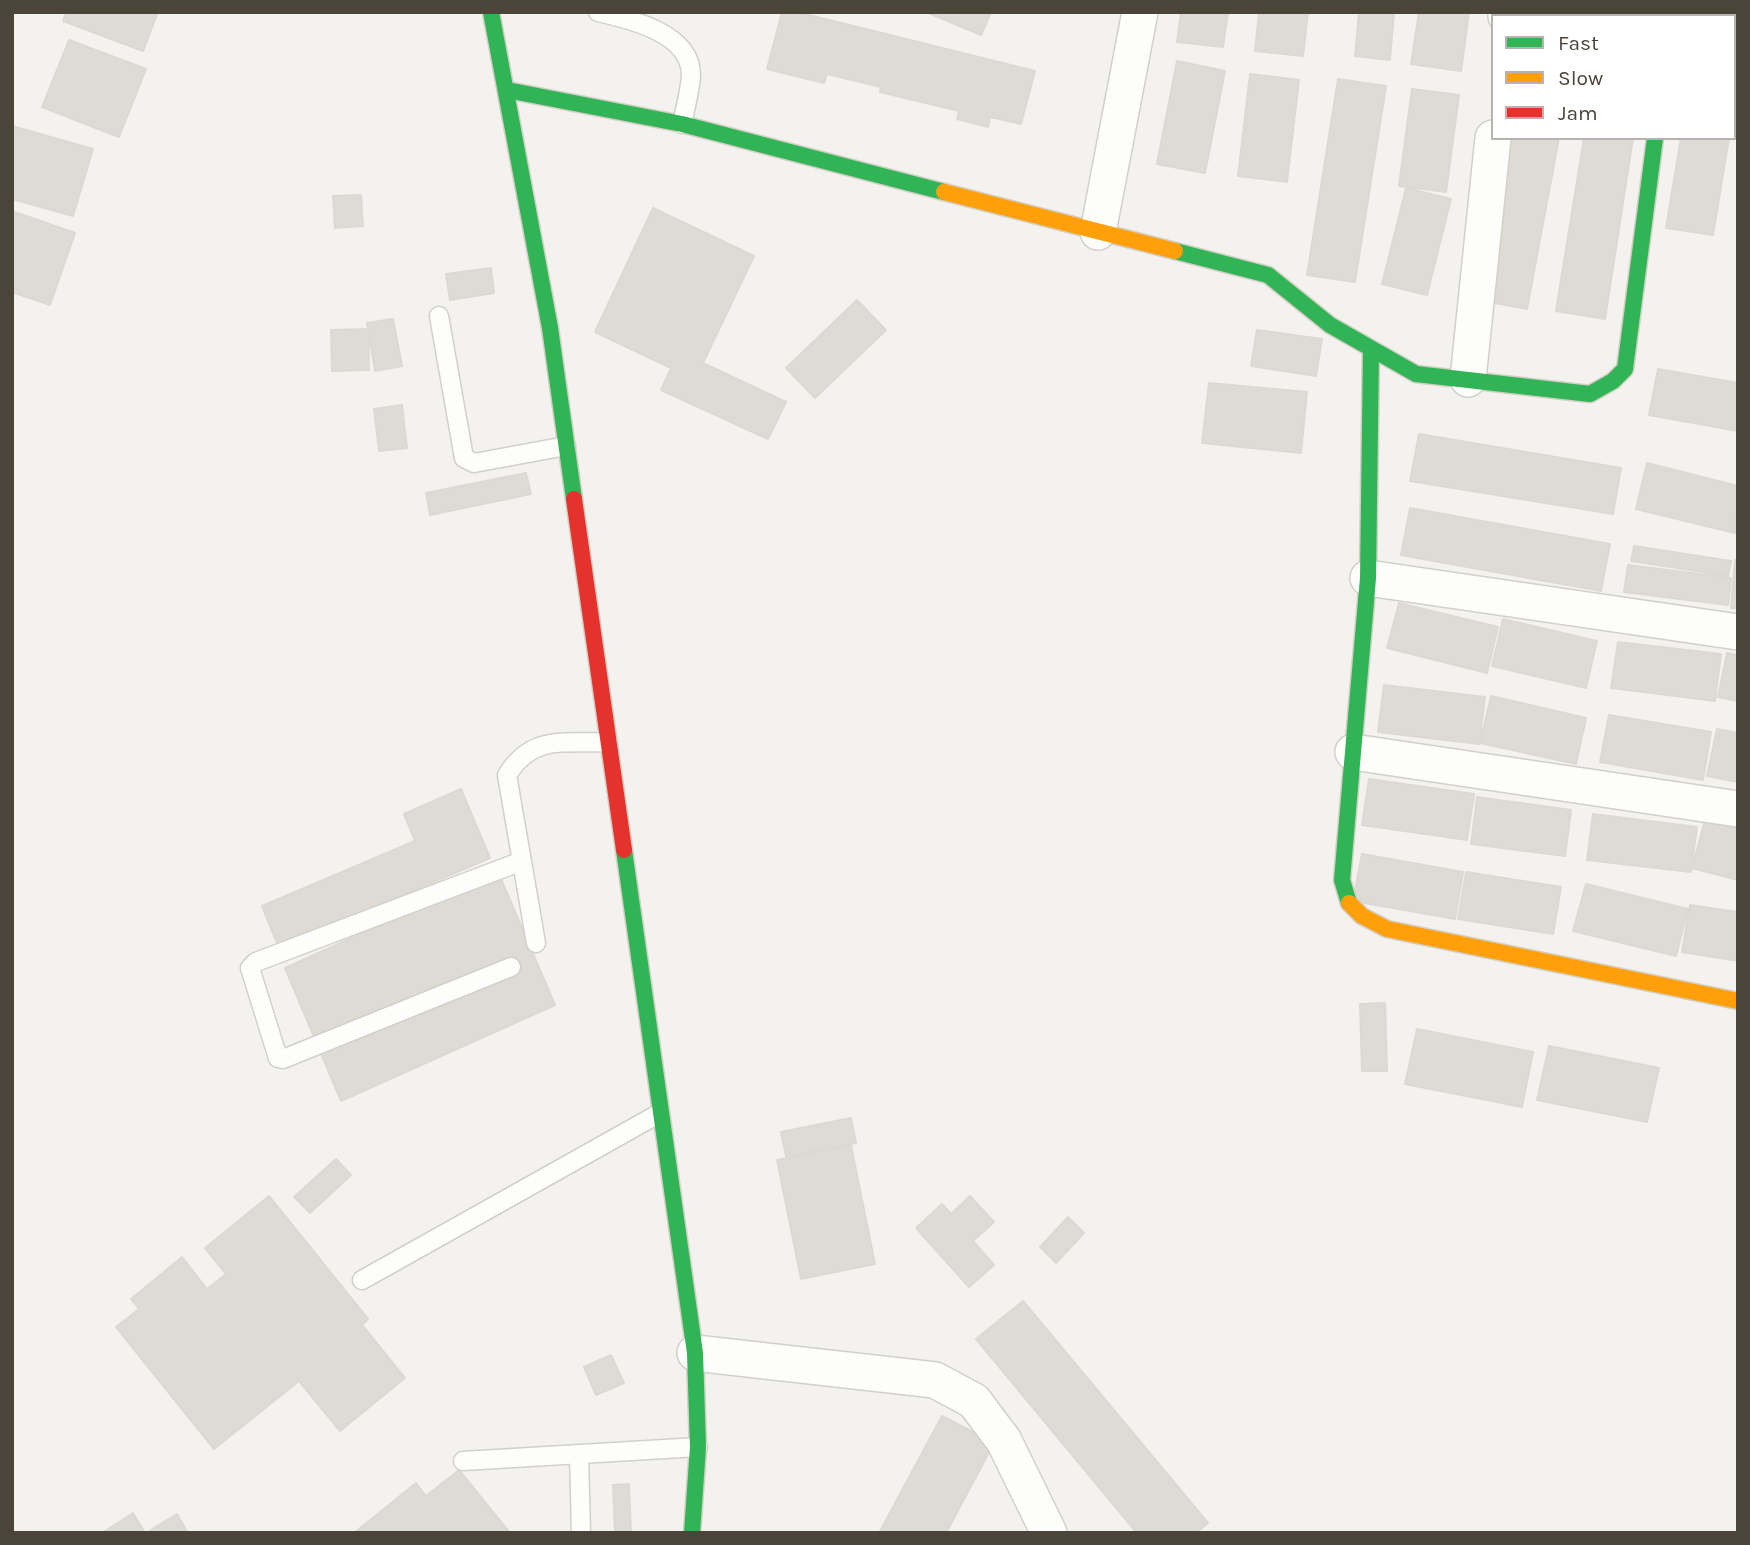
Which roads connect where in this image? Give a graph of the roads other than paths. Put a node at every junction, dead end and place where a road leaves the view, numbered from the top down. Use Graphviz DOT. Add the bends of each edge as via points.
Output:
graph roads {
  1 [pos="491,12"];
  2 [pos="598,12"];
  3 [pos="1140,12"];
  4 [pos="507,90"];
  5 [pos="682,124"];
  6 [pos="1493,140"];
  7 [pos="1654,140"];
  8 [pos="1098,232"];
  9 [pos="439,316"];
  10 [pos="1371,350"];
  11 [pos="1468,379"];
  12 [pos="566,446"];
  13 [pos="1368,578"];
  14 [pos="1738,632"];
  15 [pos="608,742"];
  16 [pos="1353,752"];
  17 [pos="1738,809"];
  18 [pos="522,861"];
  19 [pos="536,943"];
  20 [pos="511,967"];
  21 [pos="1738,1001"];
  22 [pos="660,1113"];
  23 [pos="362,1280"];
  24 [pos="695,1353"];
  25 [pos="698,1447"];
  26 [pos="579,1454"];
  27 [pos="463,1461"];
  28 [pos="582,1533"];
  29 [pos="692,1533"];
  30 [pos="1049,1533"];
  1 -- 4 [label="street"];
  2 -- 5 [label="lane" via="646,23 682,51 691,73"];
  3 -- 8 [label="street"];
  4 -- 5 [label="street"];
  4 -- 12 [label="street" via="550,328"];
  5 -- 8 [label="street"];
  6 -- 11 [label="street"];
  7 -- 11 [label="street" via="1625,369 1590,394"];
  8 -- 10 [label="street" via="1268,275 1330,325"];
  9 -- 12 [label="lane" via="464,458 474,463"];
  10 -- 11 [label="street" via="1416,374"];
  10 -- 13 [label="street"];
  12 -- 15 [label="street"];
  13 -- 14 [label="street"];
  13 -- 16 [label="street"];
  15 -- 18 [label="lane" via="536,746 519,757 507,775"];
  15 -- 22 [label="street"];
  16 -- 17 [label="street"];
  16 -- 21 [label="street" via="1342,880 1345,901 1359,916 1387,929"];
  18 -- 19 [label="lane"];
  18 -- 20 [label="lane" via="250,968 278,1058 283,1059"];
  22 -- 23 [label="lane"];
  22 -- 24 [label="street"];
  24 -- 25 [label="street"];
  24 -- 30 [label="street" via="935,1380 974,1401 1004,1441"];
  25 -- 26 [label="lane"];
  25 -- 29 [label="street"];
  26 -- 27 [label="lane"];
  26 -- 28 [label="lane"];
}
